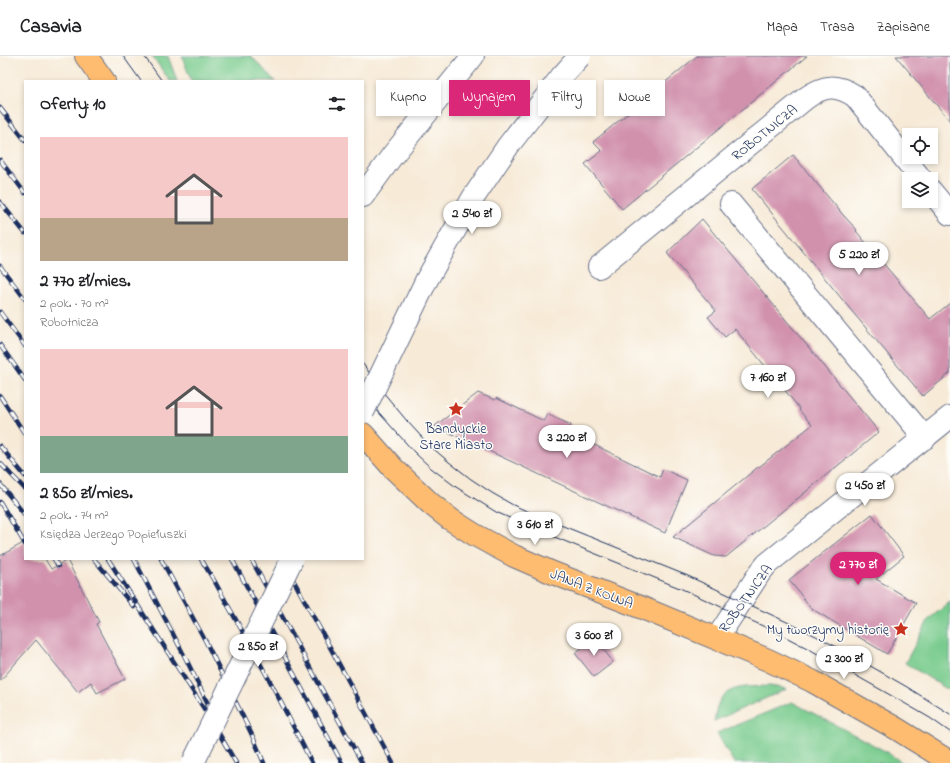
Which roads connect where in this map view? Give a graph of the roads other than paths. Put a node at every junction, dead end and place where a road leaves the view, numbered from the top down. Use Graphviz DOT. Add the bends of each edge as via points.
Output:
graph roads {
  1 [pos="86,56"];
  2 [pos="473,56"];
  3 [pos="580,56"];
  4 [pos="103,80"];
  5 [pos="392,156"];
  6 [pos="915,172"];
  7 [pos="364,174"];
  8 [pos="364,195"];
  9 [pos="938,199"];
  10 [pos="731,204"];
  11 [pos="950,214"];
  12 [pos="599,267"];
  13 [pos="364,410"];
  14 [pos="950,417"];
  15 [pos="364,435"];
  16 [pos="924,438"];
  17 [pos="292,560"];
  18 [pos="717,638"];
  19 [pos="950,762"];
  20 [pos="193,763"];
  1 -- 4 [label="main road"];
  2 -- 5 [label="street"];
  3 -- 13 [label="street, bridge" via="513,139 473,198 426,281"];
  5 -- 7 [label="street"];
  5 -- 8 [label="street"];
  6 -- 12 [label="street, ROBOTNICZA" via="855,96 835,87 824,88 806,98"];
  9 -- 11 [label="street"];
  10 -- 16 [label="street"];
  14 -- 16 [label="street, ROBOTNICZA"];
  15 -- 18 [label="main road, JANA Z KOLNA" via="393,468 431,504 475,535 553,573"];
  16 -- 18 [label="street, ROBOTNICZA" via="767,564"];
  17 -- 20 [label="street, bridge"];
  18 -- 19 [label="main road, JANA Z KOLNA" via="812,681 898,729"];
}
